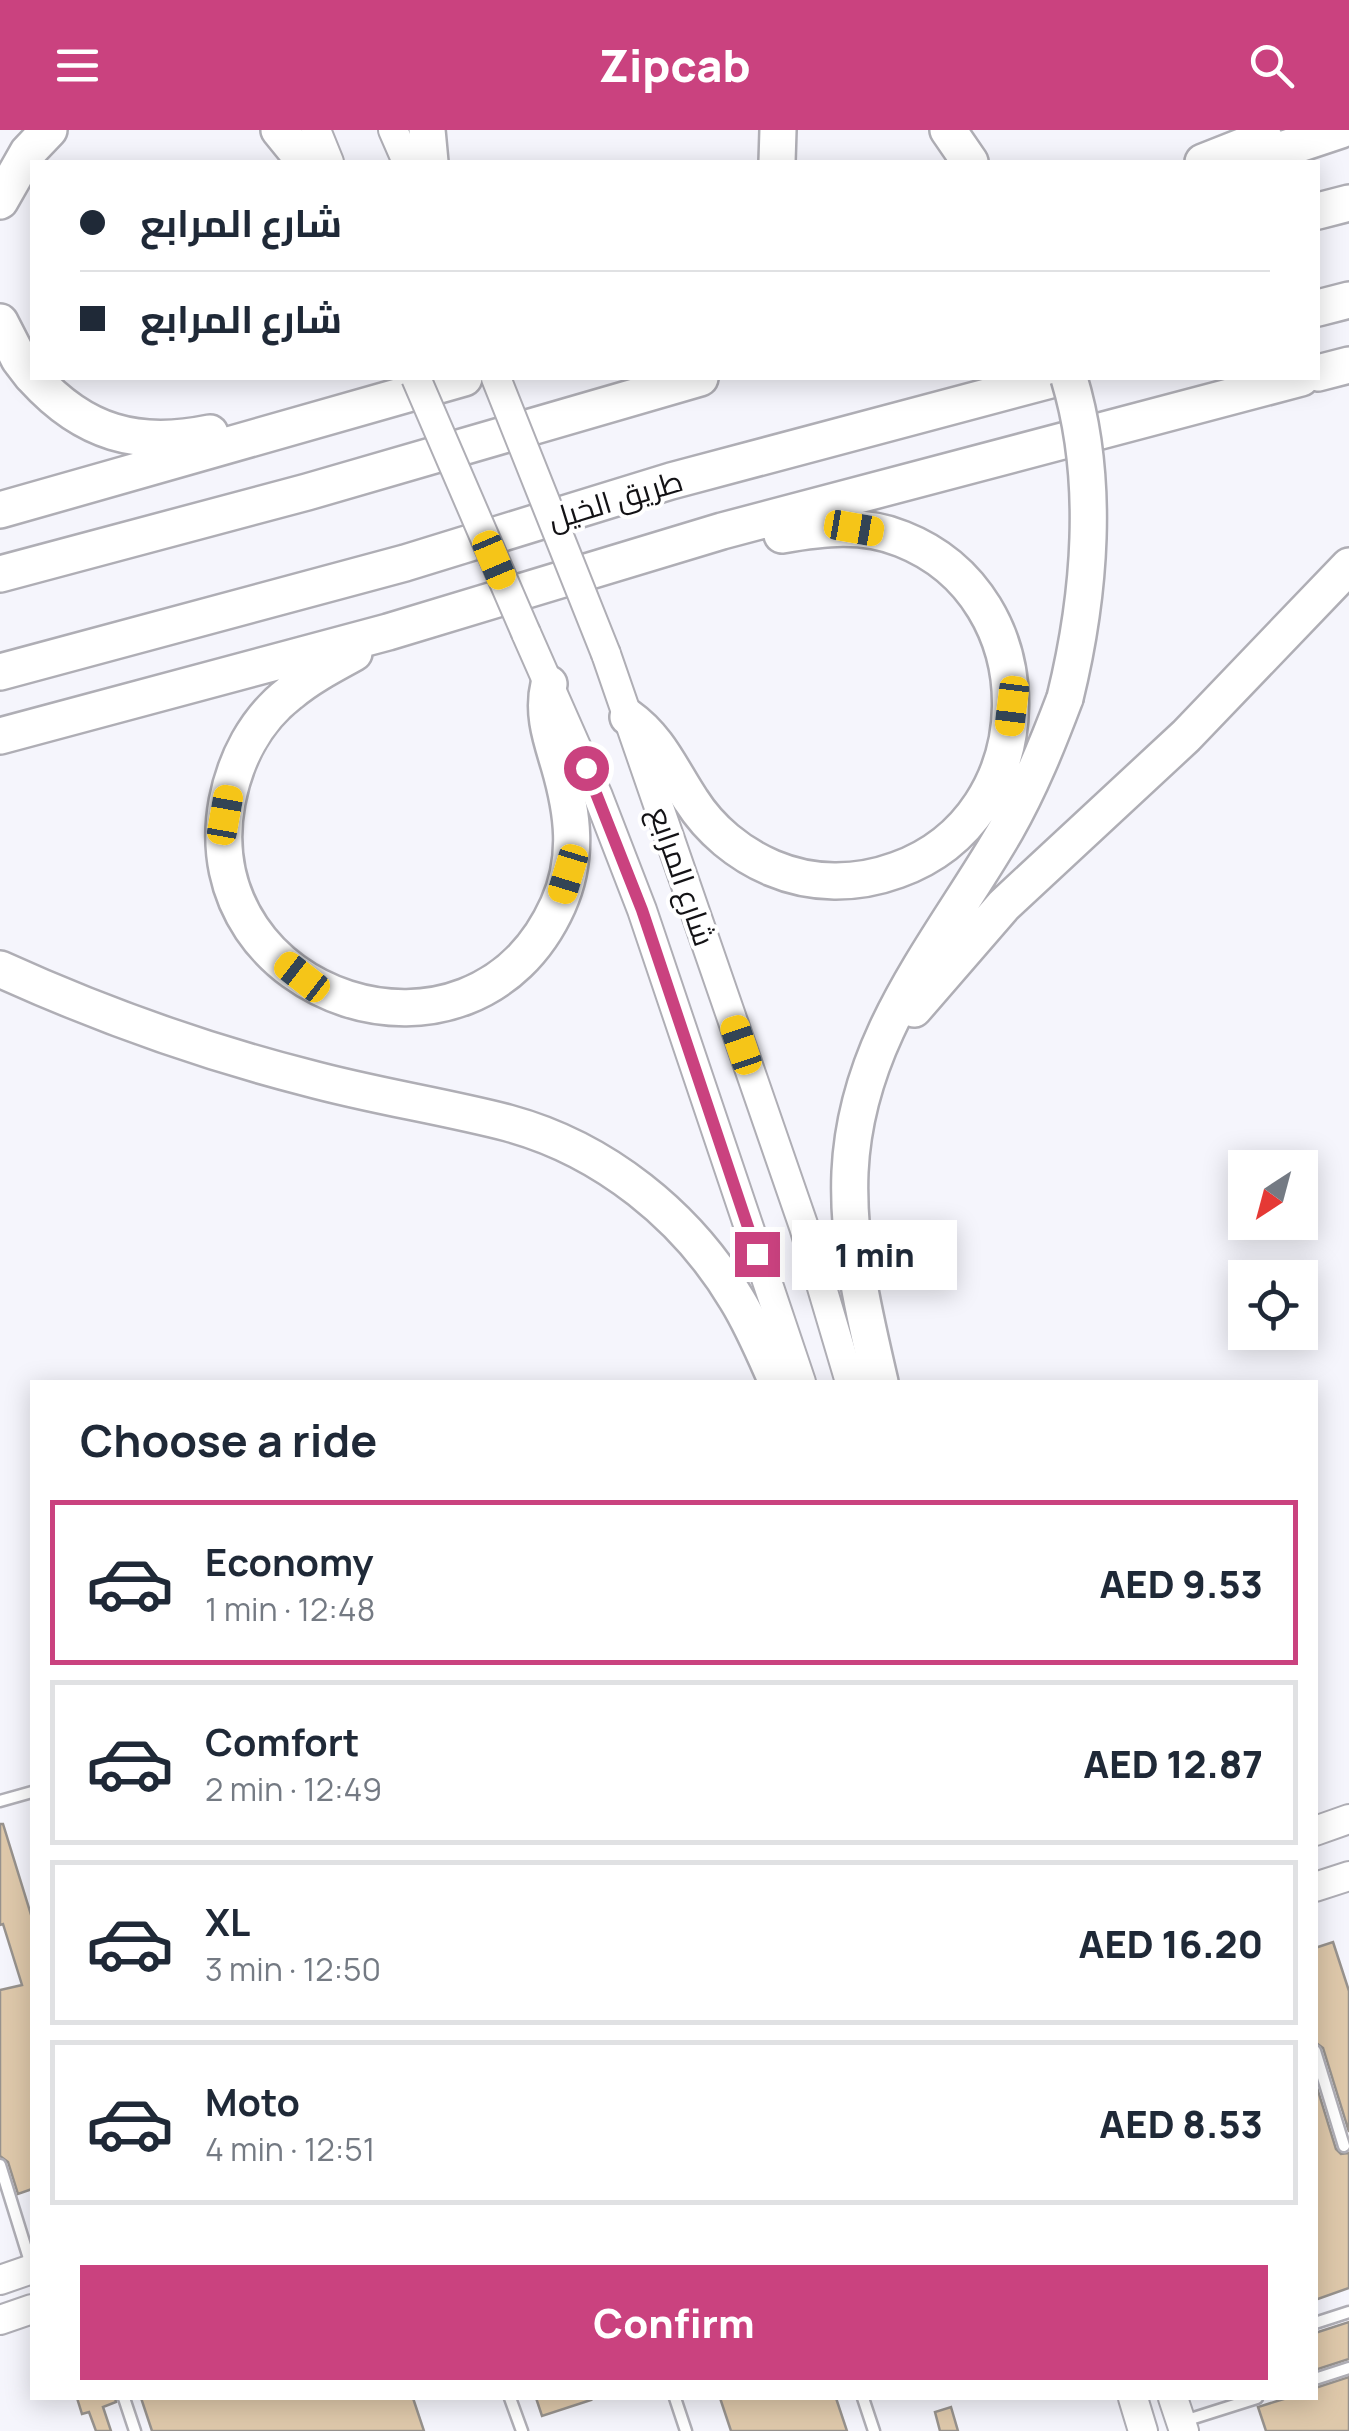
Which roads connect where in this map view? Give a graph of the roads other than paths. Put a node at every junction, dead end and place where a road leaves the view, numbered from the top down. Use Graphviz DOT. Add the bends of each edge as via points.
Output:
graph roads {
  1 [pos="49,130"];
  2 [pos="279,130"];
  3 [pos="316,130"];
  4 [pos="393,130"];
  5 [pos="427,130"];
  6 [pos="778,130"];
  7 [pos="948,130"];
  8 [pos="1284,130"];
  9 [pos="1342,130"];
  10 [pos="303,160"];
  11 [pos="328,160"];
  12 [pos="406,160"];
  13 [pos="430,160"];
  14 [pos="777,160"];
  15 [pos="969,160"];
  16 [pos="1208,160"];
  17 [pos="1251,160"];
  18 [pos="0,202"];
  19 [pos="1349,203"];
  20 [pos="1320,210"];
  21 [pos="1349,300"];
  22 [pos="1320,307"];
  23 [pos="0,322"];
  24 [pos="1349,365"];
  25 [pos="1320,372"];
  26 [pos="30,373"];
  27 [pos="36,380"];
  28 [pos="417,380"];
  29 [pos="457,380"];
  30 [pos="497,380"];
  31 [pos="693,380"];
  32 [pos="1050,380"];
  33 [pos="1069,380"];
  34 [pos="1293,380"];
  35 [pos="284,431"];
  36 [pos="0,510"];
  37 [pos="722,531"];
  38 [pos="1349,566"];
  39 [pos="0,574"];
  40 [pos="388,632"];
  41 [pos="0,672"];
  42 [pos="549,684"];
  43 [pos="628,716"];
  44 [pos="0,736"];
  45 [pos="0,968"];
  46 [pos="873,1061"];
  47 [pos="776,1380"];
  48 [pos="800,1380"];
  49 [pos="849,1380"];
  50 [pos="880,1380"];
  51 [pos="30,1793"];
  52 [pos="0,1801"];
  53 [pos="1349,1820"];
  54 [pos="1318,1829"];
  55 [pos="1349,1876"];
  56 [pos="1318,1886"];
  57 [pos="1318,2061"];
  58 [pos="1344,2146"];
  59 [pos="0,2165"];
  60 [pos="30,2262"];
  61 [pos="30,2270"];
  62 [pos="0,2280"];
  63 [pos="30,2310"];
  64 [pos="1349,2312"];
  65 [pos="0,2320"];
  66 [pos="1318,2322"];
  67 [pos="1349,2368"];
  68 [pos="1318,2378"];
  69 [pos="125,2400"];
  70 [pos="511,2400"];
  71 [pos="676,2400"];
  72 [pos="864,2400"];
  73 [pos="1134,2400"];
  74 [pos="1248,2400"];
  75 [pos="1180,2417"];
  76 [pos="135,2431"];
  77 [pos="522,2431"];
  78 [pos="686,2431"];
  79 [pos="874,2431"];
  80 [pos="1143,2431"];
  1 -- 18 [label="highway"];
  2 -- 10 [label="highway"];
  3 -- 11 [label="main road"];
  4 -- 12 [label="main road"];
  5 -- 13 [label="highway"];
  6 -- 14 [label="highway"];
  7 -- 15 [label="highway"];
  8 -- 16 [label="highway"];
  9 -- 17 [label="highway"];
  19 -- 20 [label="highway"];
  21 -- 22 [label="highway"];
  23 -- 26 [label="highway"];
  24 -- 25 [label="highway"];
  27 -- 35 [label="highway" via="76,415 125,436 178,439 254,424"];
  28 -- 42 [label="main road, شارع المرابع, bridge"];
  29 -- 35 [label="highway"];
  30 -- 43 [label="main road, شارع المرابع, bridge"];
  31 -- 39 [label="highway"];
  32 -- 41 [label="highway, طريق الخيل"];
  33 -- 46 [label="highway, bridge" via="1088,525 1077,648 1065,698 1029,787 895,1007"];
  34 -- 37 [label="highway"];
  35 -- 36 [label="highway"];
  37 -- 40 [label="highway"];
  37 -- 43 [label="highway" via="762,538 835,528 878,532 922,549 966,583 985,609 1008,669 1007,750 992,787 943,846 912,865 860,880 805,878 771,868 713,828 656,740"];
  38 -- 46 [label="highway" via="1159,762 1004,905"];
  40 -- 42 [label="highway" via="288,694 264,719 244,747 225,815 224,852 247,922 270,952 335,996 374,1007 449,1002 508,972 546,928 560,902 574,843 546,719"];
  40 -- 44 [label="highway"];
  42 -- 48 [label="main road, شارع المرابع" via="642,910"];
  43 -- 49 [label="main road, شارع المرابع" via="804,1228"];
  45 -- 47 [label="highway" via="218,1052 510,1124 584,1153 649,1197 698,1246 737,1300"];
  46 -- 50 [label="highway" via="854,1133 850,1207"];
  51 -- 52 [label="lane"];
  53 -- 54 [label="main road"];
  55 -- 56 [label="main road"];
  57 -- 58 [label="lane"];
  59 -- 60 [label="lane"];
  61 -- 62 [label="main road"];
  63 -- 65 [label="main road"];
  64 -- 66 [label="lane"];
  67 -- 68 [label="lane"];
  69 -- 76 [label="lane"];
  70 -- 77 [label="lane"];
  71 -- 78 [label="lane"];
  72 -- 79 [label="lane"];
  73 -- 80 [label="main road"];
  74 -- 75 [label="lane"];
}
